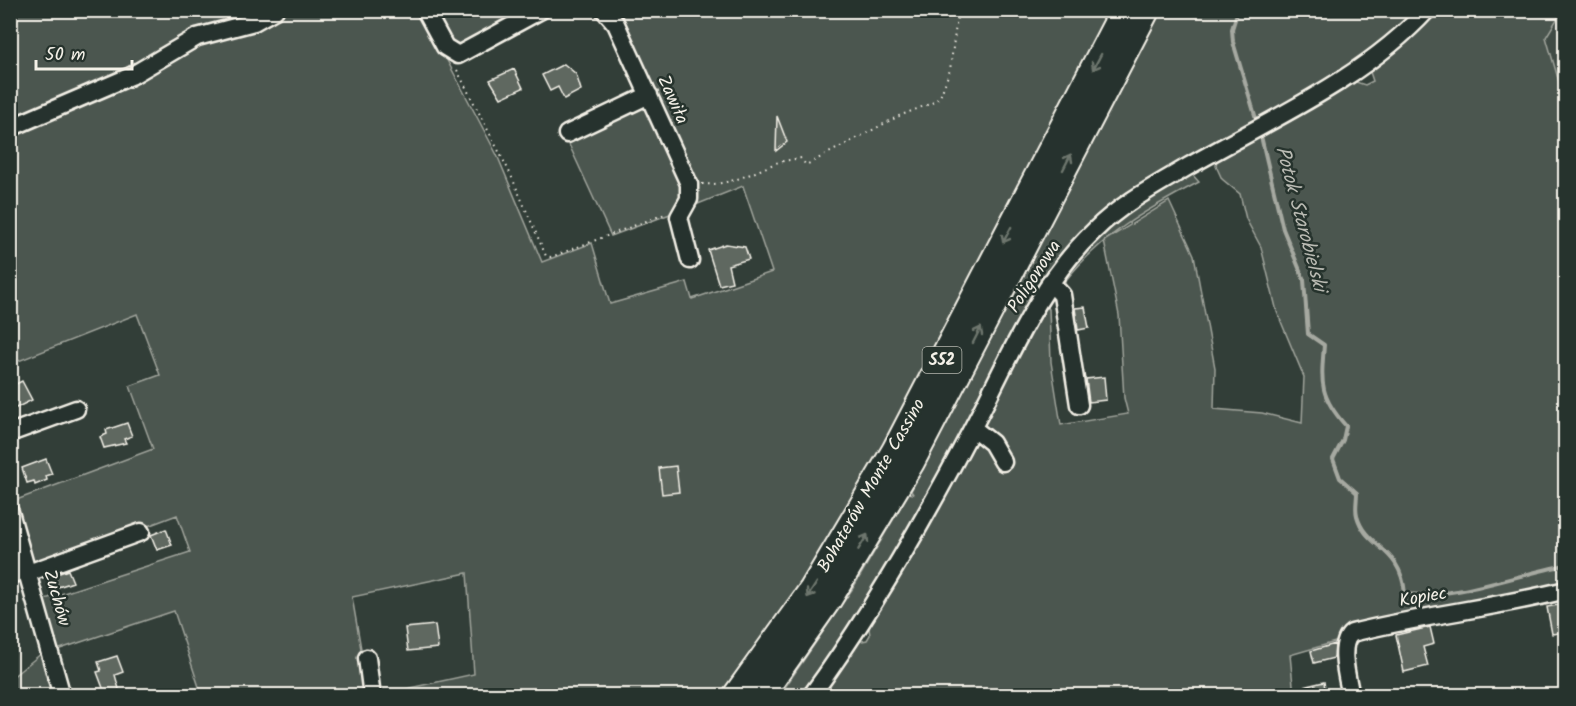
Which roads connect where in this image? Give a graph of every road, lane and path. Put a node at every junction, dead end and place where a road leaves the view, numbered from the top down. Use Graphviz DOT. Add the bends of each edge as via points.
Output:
graph roads {
  1 [pos="275,10"];
  2 [pos="425,10"];
  3 [pos="541,10"];
  4 [pos="604,10"];
  5 [pos="958,10"];
  6 [pos="1124,10"];
  7 [pos="1146,10"];
  8 [pos="1427,10"];
  9 [pos="448,51"];
  10 [pos="649,95"];
  11 [pos="10,128"];
  12 [pos="567,134"];
  13 [pos="689,184"];
  14 [pos="682,208"];
  15 [pos="690,260"];
  16 [pos="1050,282"];
  17 [pos="1079,405"];
  18 [pos="76,409"];
  19 [pos="973,428"];
  20 [pos="10,433"];
  21 [pos="1003,462"];
  22 [pos="10,512"];
  23 [pos="141,532"];
  24 [pos="28,571"];
  25 [pos="10,575"];
  26 [pos="1566,590"];
  27 [pos="367,658"];
  28 [pos="62,696"];
  29 [pos="372,696"];
  30 [pos="736,696"];
  31 [pos="760,696"];
  32 [pos="811,696"];
  33 [pos="1351,696"];
  1 -- 11 [label="street" via="254,22 197,37 131,76"];
  2 -- 9 [label="street"];
  3 -- 9 [label="street" via="463,54"];
  4 -- 10 [label="street, Zawiła" via="616,24"];
  5 -- 13 [label="path" via="950,70 940,97 932,103 806,165 800,158 717,185"];
  6 -- 30 [label="highway, Bohaterów Monte Cassino / S52, one-way" via="895,451 813,589"];
  31 -- 7 [label="highway, Bohaterów Monte Cassino / S52, one-way" via="829,598 911,462"];
  8 -- 16 [label="street, Poligonowa" via="1397,41 1358,70 1125,204 1081,244"];
  9 -- 14 [label="path" via="548,257"];
  10 -- 12 [label="street"];
  10 -- 13 [label="street, Zawiła"];
  13 -- 14 [label="street" via="689,199"];
  14 -- 15 [label="street" via="680,228"];
  16 -- 17 [label="street" via="1062,295"];
  16 -- 19 [label="street, Poligonowa"];
  18 -- 20 [label="street"];
  19 -- 21 [label="street" via="992,442"];
  19 -- 32 [label="street, Poligonowa" via="888,579"];
  22 -- 24 [label="street, Zuchów"];
  23 -- 24 [label="street"];
  24 -- 25 [label="street"];
  24 -- 28 [label="street, Zuchów"];
  26 -- 33 [label="street, Kopiec" via="1352,633 1345,648"];
  27 -- 29 [label="street"];
}
